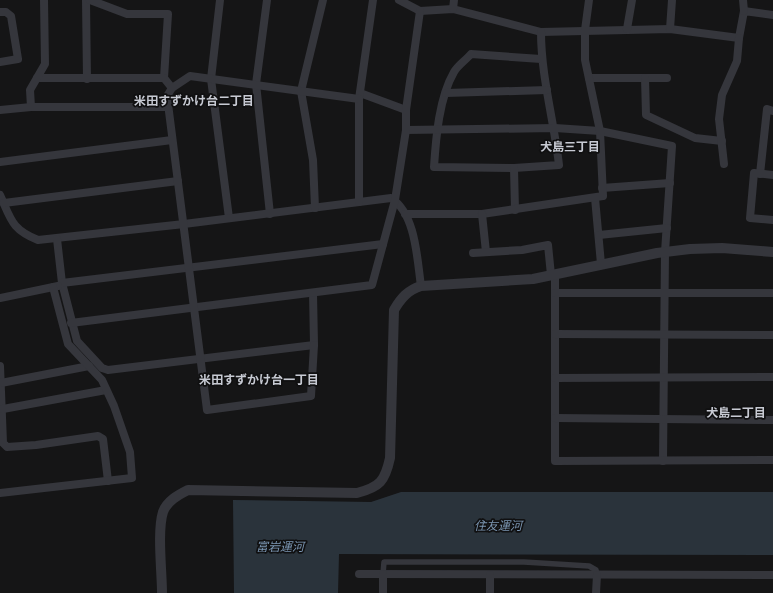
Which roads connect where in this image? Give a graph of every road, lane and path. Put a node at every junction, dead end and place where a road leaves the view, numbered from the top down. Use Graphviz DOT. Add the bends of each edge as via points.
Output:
graph roads {
  1 [pos="44,0"];
  2 [pos="86,0"];
  3 [pos="90,0"];
  4 [pos="220,0"];
  5 [pos="267,0"];
  6 [pos="322,0"];
  7 [pos="373,0"];
  8 [pos="399,0"];
  9 [pos="454,0"];
  10 [pos="589,0"];
  11 [pos="632,0"];
  12 [pos="672,0"];
  13 [pos="743,0"];
  14 [pos="453,9"];
  15 [pos="420,11"];
  16 [pos="744,11"];
  17 [pos="0,12"];
  18 [pos="773,15"];
  19 [pos="670,29"];
  20 [pos="585,30"];
  21 [pos="627,30"];
  22 [pos="541,32"];
  23 [pos="739,38"];
  24 [pos="541,60"];
  25 [pos="0,62"];
  26 [pos="37,78"];
  27 [pos="164,78"];
  28 [pos="589,78"];
  29 [pos="644,78"];
  30 [pos="667,78"];
  31 [pos="87,79"];
  32 [pos="211,79"];
  33 [pos="256,84"];
  34 [pos="172,88"];
  35 [pos="547,90"];
  36 [pos="301,91"];
  37 [pos="446,93"];
  38 [pos="359,96"];
  39 [pos="31,107"];
  40 [pos="167,107"];
  41 [pos="0,110"];
  42 [pos="406,110"];
  43 [pos="773,110"];
  44 [pos="555,128"];
  45 [pos="406,130"];
  46 [pos="436,131"];
  47 [pos="600,131"];
  48 [pos="172,140"];
  49 [pos="722,141"];
  50 [pos="0,162"];
  51 [pos="724,164"];
  52 [pos="514,168"];
  53 [pos="760,174"];
  54 [pos="773,175"];
  55 [pos="178,181"];
  56 [pos="670,183"];
  57 [pos="602,188"];
  58 [pos="0,195"];
  59 [pos="595,198"];
  60 [pos="395,200"];
  61 [pos="359,202"];
  62 [pos="4,203"];
  63 [pos="315,208"];
  64 [pos="515,210"];
  65 [pos="270,214"];
  66 [pos="405,214"];
  67 [pos="482,214"];
  68 [pos="229,218"];
  69 [pos="773,220"];
  70 [pos="184,224"];
  71 [pos="667,228"];
  72 [pos="599,235"];
  73 [pos="57,239"];
  74 [pos="383,244"];
  75 [pos="486,252"];
  76 [pos="665,252"];
  77 [pos="773,252"];
  78 [pos="473,253"];
  79 [pos="601,264"];
  80 [pos="188,267"];
  81 [pos="553,275"];
  82 [pos="62,284"];
  83 [pos="422,286"];
  84 [pos="53,288"];
  85 [pos="313,293"];
  86 [pos="555,293"];
  87 [pos="665,293"];
  88 [pos="773,293"];
  89 [pos="0,298"];
  90 [pos="194,308"];
  91 [pos="71,323"];
  92 [pos="555,334"];
  93 [pos="664,335"];
  94 [pos="773,335"];
  95 [pos="314,345"];
  96 [pos="201,359"];
  97 [pos="0,366"];
  98 [pos="89,366"];
  99 [pos="664,377"];
  100 [pos="773,377"];
  101 [pos="555,378"];
  102 [pos="1,383"];
  103 [pos="106,390"];
  104 [pos="3,409"];
  105 [pos="555,418"];
  106 [pos="664,419"];
  107 [pos="773,420"];
  108 [pos="773,460"];
  109 [pos="663,461"];
  110 [pos="108,481"];
  111 [pos="0,493"];
  112 [pos="359,574"];
  113 [pos="383,574"];
  114 [pos="490,575"];
  115 [pos="596,575"];
  116 [pos="773,575"];
  117 [pos="162,593"];
  118 [pos="383,593"];
  119 [pos="490,593"];
  120 [pos="596,593"];
  1 -- 26 [label="street" via="45,64"];
  2 -- 31 [label="street"];
  3 -- 27 [label="street" via="127,14 168,14"];
  4 -- 32 [label="street"];
  5 -- 33 [label="street"];
  6 -- 36 [label="street"];
  7 -- 38 [label="street"];
  8 -- 15 [label="street"];
  9 -- 14 [label="street"];
  10 -- 20 [label="street"];
  11 -- 21 [label="street"];
  12 -- 19 [label="street"];
  13 -- 16 [label="street"];
  14 -- 15 [label="street"];
  14 -- 22 [label="street"];
  15 -- 42 [label="street"];
  16 -- 18 [label="street"];
  16 -- 23 [label="street"];
  17 -- 25 [label="street" via="6,12 11,16 18,59"];
  19 -- 21 [label="street"];
  19 -- 23 [label="street"];
  20 -- 21 [label="street"];
  20 -- 22 [label="street"];
  20 -- 28 [label="street" via="585,60"];
  22 -- 24 [label="street"];
  23 -- 49 [label="street" via="737,61 722,95 719,119"];
  24 -- 35 [label="street"];
  24 -- 37 [label="street" via="471,54 455,71"];
  26 -- 31 [label="street"];
  26 -- 39 [label="street" via="30,90"];
  27 -- 31 [label="street"];
  27 -- 34 [label="street"];
  28 -- 29 [label="street"];
  28 -- 47 [label="street"];
  29 -- 30 [label="street"];
  29 -- 49 [label="street" via="646,115 695,138"];
  32 -- 33 [label="street"];
  32 -- 34 [label="street" via="190,76"];
  32 -- 68 [label="street"];
  33 -- 36 [label="street"];
  33 -- 65 [label="street"];
  34 -- 40 [label="street" via="167,96"];
  35 -- 37 [label="street"];
  35 -- 44 [label="street"];
  36 -- 38 [label="street"];
  36 -- 63 [label="street" via="313,160"];
  37 -- 46 [label="street"];
  38 -- 42 [label="street"];
  38 -- 61 [label="street"];
  39 -- 40 [label="street"];
  39 -- 41 [label="street"];
  40 -- 48 [label="street"];
  42 -- 45 [label="street"];
  43 -- 53 [label="street" via="767,109"];
  44 -- 46 [label="street"];
  44 -- 47 [label="street"];
  44 -- 52 [label="street" via="559,165"];
  45 -- 46 [label="street"];
  45 -- 60 [label="street"];
  46 -- 52 [label="street" via="434,166"];
  47 -- 56 [label="street" via="672,146"];
  47 -- 57 [label="street"];
  48 -- 50 [label="street"];
  48 -- 55 [label="street"];
  49 -- 51 [label="street"];
  52 -- 64 [label="street"];
  53 -- 54 [label="street"];
  53 -- 69 [label="street" via="754,173 750,218"];
  55 -- 62 [label="street"];
  55 -- 70 [label="street"];
  56 -- 57 [label="street"];
  56 -- 71 [label="street"];
  57 -- 59 [label="street" via="602,196"];
  58 -- 62 [label="street"];
  59 -- 64 [label="street"];
  59 -- 72 [label="street"];
  60 -- 61 [label="street" via="391,198"];
  60 -- 66 [label="street"];
  60 -- 74 [label="street"];
  61 -- 63 [label="street"];
  62 -- 73 [label="street" via="13,224 25,234 38,240"];
  63 -- 65 [label="street"];
  64 -- 67 [label="street"];
  65 -- 68 [label="street"];
  66 -- 67 [label="street"];
  66 -- 83 [label="street" via="413,232"];
  67 -- 75 [label="street"];
  68 -- 70 [label="street"];
  70 -- 73 [label="street"];
  70 -- 80 [label="street"];
  71 -- 72 [label="street"];
  71 -- 76 [label="street"];
  72 -- 79 [label="street"];
  73 -- 82 [label="street"];
  74 -- 80 [label="street"];
  74 -- 85 [label="street" via="372,285"];
  75 -- 78 [label="street"];
  75 -- 81 [label="street" via="522,250 548,244"];
  76 -- 77 [label="street" via="690,248"];
  76 -- 79 [label="street"];
  76 -- 87 [label="street"];
  79 -- 81 [label="street"];
  80 -- 82 [label="street"];
  80 -- 90 [label="street"];
  81 -- 83 [label="street"];
  81 -- 86 [label="street"];
  82 -- 84 [label="street"];
  82 -- 91 [label="street"];
  83 -- 117 [label="street" via="414,288 400,298 394,310 390,458 388,469 382,479 373,489 357,493 188,490 179,494 170,501 163,512"];
  84 -- 89 [label="street"];
  84 -- 98 [label="street" via="68,344"];
  85 -- 90 [label="street"];
  85 -- 95 [label="street"];
  86 -- 87 [label="street"];
  86 -- 92 [label="street"];
  87 -- 88 [label="street"];
  87 -- 93 [label="street"];
  90 -- 91 [label="street"];
  90 -- 96 [label="street"];
  91 -- 96 [label="street" via="77,341 102,368 108,370"];
  92 -- 93 [label="street"];
  92 -- 101 [label="street"];
  93 -- 94 [label="street"];
  93 -- 99 [label="street"];
  95 -- 96 [label="street"];
  95 -- 96 [label="street" via="311,396 206,410"];
  97 -- 102 [label="street"];
  98 -- 102 [label="street"];
  98 -- 103 [label="street" via="102,380"];
  99 -- 100 [label="street"];
  99 -- 101 [label="street"];
  99 -- 106 [label="street"];
  101 -- 105 [label="street"];
  102 -- 104 [label="street"];
  103 -- 104 [label="street"];
  103 -- 110 [label="street" via="130,452 132,478"];
  104 -- 110 [label="street" via="4,443 8,447 98,436 103,439"];
  105 -- 106 [label="street"];
  105 -- 109 [label="street" via="555,461"];
  106 -- 107 [label="street"];
  106 -- 109 [label="street"];
  108 -- 109 [label="street"];
  110 -- 111 [label="street"];
  112 -- 113 [label="street"];
  113 -- 114 [label="street"];
  113 -- 115 [label="street" via="384,562 473,561 589,566 596,570"];
  113 -- 118 [label="street"];
  114 -- 115 [label="street"];
  114 -- 119 [label="street"];
  115 -- 116 [label="street"];
  115 -- 120 [label="street"];
}
